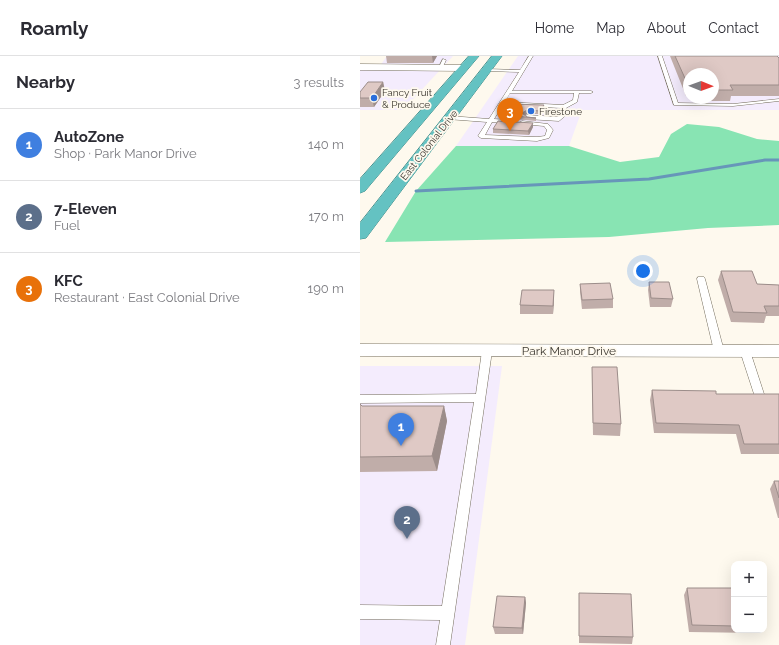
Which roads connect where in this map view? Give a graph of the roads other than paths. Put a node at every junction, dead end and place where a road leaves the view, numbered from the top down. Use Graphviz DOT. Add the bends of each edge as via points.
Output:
graph roads {
  1 [pos="497,56"];
  2 [pos="531,56"];
  3 [pos="660,56"];
  4 [pos="380,58"];
  5 [pos="470,61"];
  6 [pos="360,67"];
  7 [pos="372,67"];
  8 [pos="488,67"];
  9 [pos="522,69"];
  10 [pos="477,82"];
  11 [pos="508,92"];
  12 [pos="577,92"];
  13 [pos="591,92"];
  14 [pos="779,100"];
  15 [pos="501,103"];
  16 [pos="564,107"];
  17 [pos="515,117"];
  18 [pos="522,117"];
  19 [pos="449,118"];
  20 [pos="491,118"];
  21 [pos="383,161"];
  22 [pos="396,187"];
  23 [pos="360,188"];
  24 [pos="360,234"];
  25 [pos="701,279"];
  26 [pos="360,350"];
  27 [pos="487,351"];
  28 [pos="719,351"];
  29 [pos="745,351"];
  30 [pos="779,351"];
  31 [pos="760,397"];
  32 [pos="480,398"];
  33 [pos="360,399"];
  34 [pos="360,612"];
  35 [pos="448,613"];
  36 [pos="443,645"];
  1 -- 8 [label="highway, East Colonial Drive"];
  2 -- 9 [label="lane"];
  3 -- 14 [label="lane" via="676,104 733,105"];
  4 -- 7 [label="street"];
  5 -- 7 [label="street"];
  5 -- 8 [label="highway" via="478,67"];
  5 -- 10 [label="highway" via="473,72 478,76"];
  5 -- 21 [label="highway, East Colonial Drive"];
  6 -- 7 [label="street"];
  8 -- 9 [label="lane"];
  8 -- 10 [label="highway, East Colonial Drive"];
  9 -- 11 [label="lane"];
  10 -- 19 [label="highway, East Colonial Drive"];
  11 -- 12 [label="lane"];
  11 -- 15 [label="lane"];
  12 -- 13 [label="lane"];
  12 -- 16 [label="lane" via="574,102"];
  15 -- 16 [label="lane"];
  15 -- 20 [label="lane"];
  16 -- 18 [label="lane" via="559,119"];
  17 -- 20 [label="lane"];
  19 -- 20 [label="lane"];
  19 -- 22 [label="highway, East Colonial Drive"];
  20 -- 20 [label="lane" via="546,125 550,130 547,137 537,139 481,136"];
  21 -- 22 [label="highway" via="395,167 399,176"];
  21 -- 23 [label="highway, East Colonial Drive"];
  22 -- 24 [label="highway, East Colonial Drive"];
  25 -- 28 [label="lane"];
  26 -- 27 [label="street, Park Manor Drive"];
  27 -- 28 [label="street, Park Manor Drive"];
  27 -- 32 [label="lane"];
  28 -- 29 [label="street, Park Manor Drive"];
  29 -- 30 [label="street, Park Manor Drive"];
  29 -- 31 [label="lane"];
  32 -- 33 [label="lane"];
  32 -- 35 [label="lane"];
  34 -- 35 [label="lane"];
  35 -- 36 [label="lane"];
}
